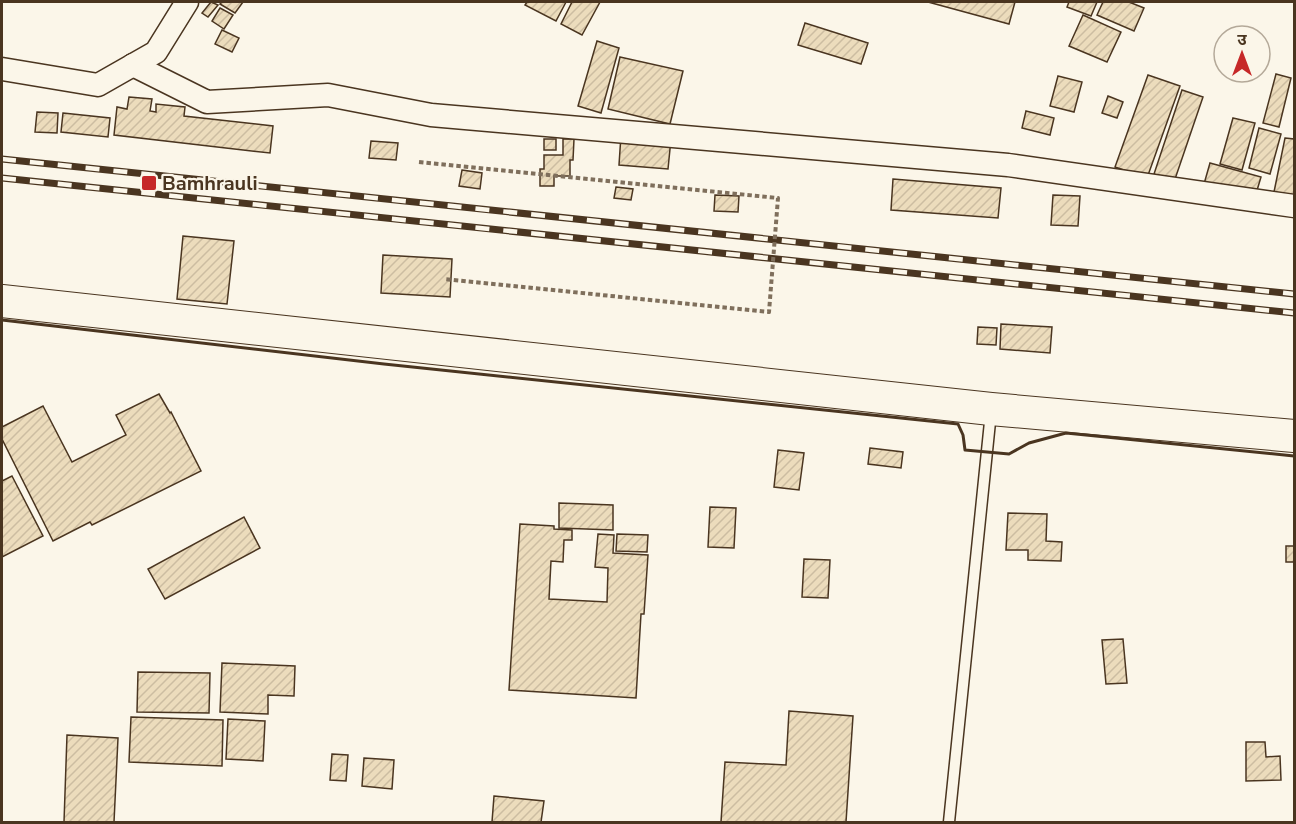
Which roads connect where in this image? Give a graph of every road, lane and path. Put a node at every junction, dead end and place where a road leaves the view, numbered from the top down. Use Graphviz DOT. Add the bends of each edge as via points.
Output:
graph roads {
  1 [pos="187,2"];
  2 [pos="133,65"];
  3 [pos="2,69"];
  4 [pos="419,162"];
  5 [pos="1294,206"];
  6 [pos="444,279"];
  7 [pos="2,302"];
  8 [pos="991,409"];
  9 [pos="1294,436"];
  10 [pos="949,822"];
  1 -- 2 [label="street" via="156,52"];
  2 -- 3 [label="street" via="98,85"];
  2 -- 5 [label="street" via="207,102 328,95 431,115 1008,165"];
  4 -- 6 [label="path, bridge" via="778,198 769,312"];
  7 -- 8 [label="main road"];
  8 -- 9 [label="main road"];
  8 -- 10 [label="lane"];
}
